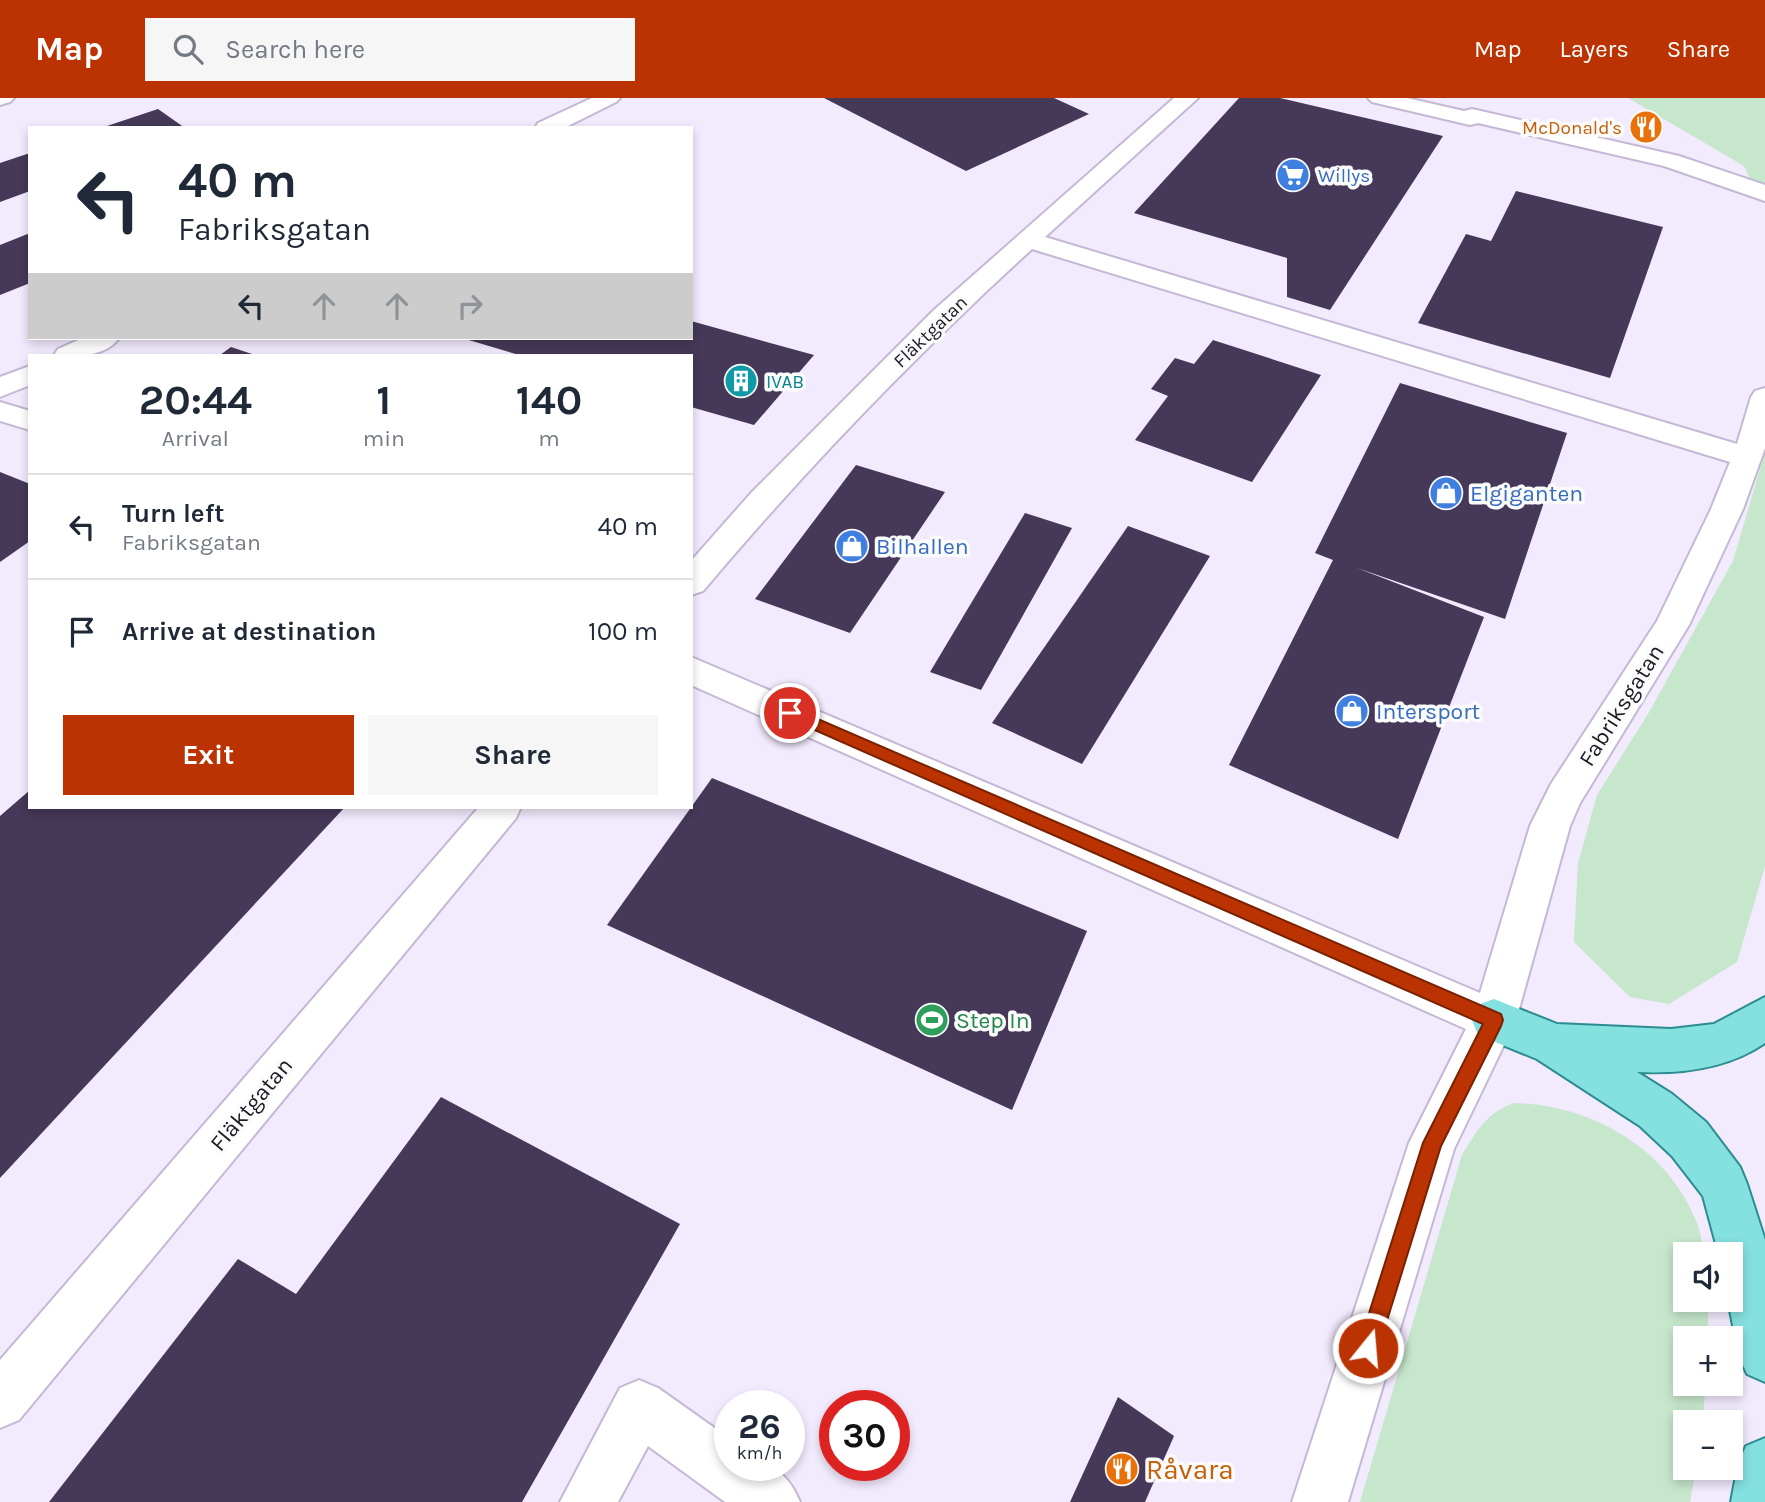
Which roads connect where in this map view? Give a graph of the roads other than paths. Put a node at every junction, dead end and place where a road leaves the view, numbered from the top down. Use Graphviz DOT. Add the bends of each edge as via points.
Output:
graph roads {
  1 [pos="609,98"];
  2 [pos="1187,98"];
  3 [pos="1379,98"];
  4 [pos="550,126"];
  5 [pos="1765,194"];
  6 [pos="1028,240"];
  7 [pos="101,340"];
  8 [pos="70,354"];
  9 [pos="28,375"];
  10 [pos="0,388"];
  11 [pos="1765,397"];
  12 [pos="0,411"];
  13 [pos="28,420"];
  14 [pos="1747,457"];
  15 [pos="693,581"];
  16 [pos="693,671"];
  17 [pos="500,809"];
  18 [pos="1765,1017"];
  19 [pos="1494,1020"];
  20 [pos="1553,1044"];
  21 [pos="1765,1356"];
  22 [pos="0,1401"];
  23 [pos="1765,1465"];
  24 [pos="588,1502"];
  25 [pos="772,1502"];
  26 [pos="1320,1502"];
  27 [pos="1759,1502"];
  1 -- 4 [label="street"];
  2 -- 6 [label="street, Fläktgatan"];
  3 -- 5 [label="street" via="1671,161"];
  6 -- 14 [label="street"];
  6 -- 15 [label="street, Fläktgatan" via="943,316 821,439"];
  7 -- 8 [label="street"];
  9 -- 10 [label="street"];
  11 -- 14 [label="street, Fabriksgatan"];
  12 -- 13 [label="street"];
  14 -- 19 [label="street, Fabriksgatan" via="1672,625 1550,825"];
  16 -- 19 [label="street"];
  17 -- 22 [label="street, Fläktgatan"];
  18 -- 20 [label="main road" via="1732,1038 1690,1049 1640,1051"];
  19 -- 20 [label="main road"];
  19 -- 26 [label="street, Fabriksgatan" via="1432,1143"];
  20 -- 21 [label="main road" via="1656,1110 1689,1139 1723,1184 1742,1246"];
  23 -- 27 [label="main road"];
  24 -- 25 [label="street" via="639,1407"];
}
